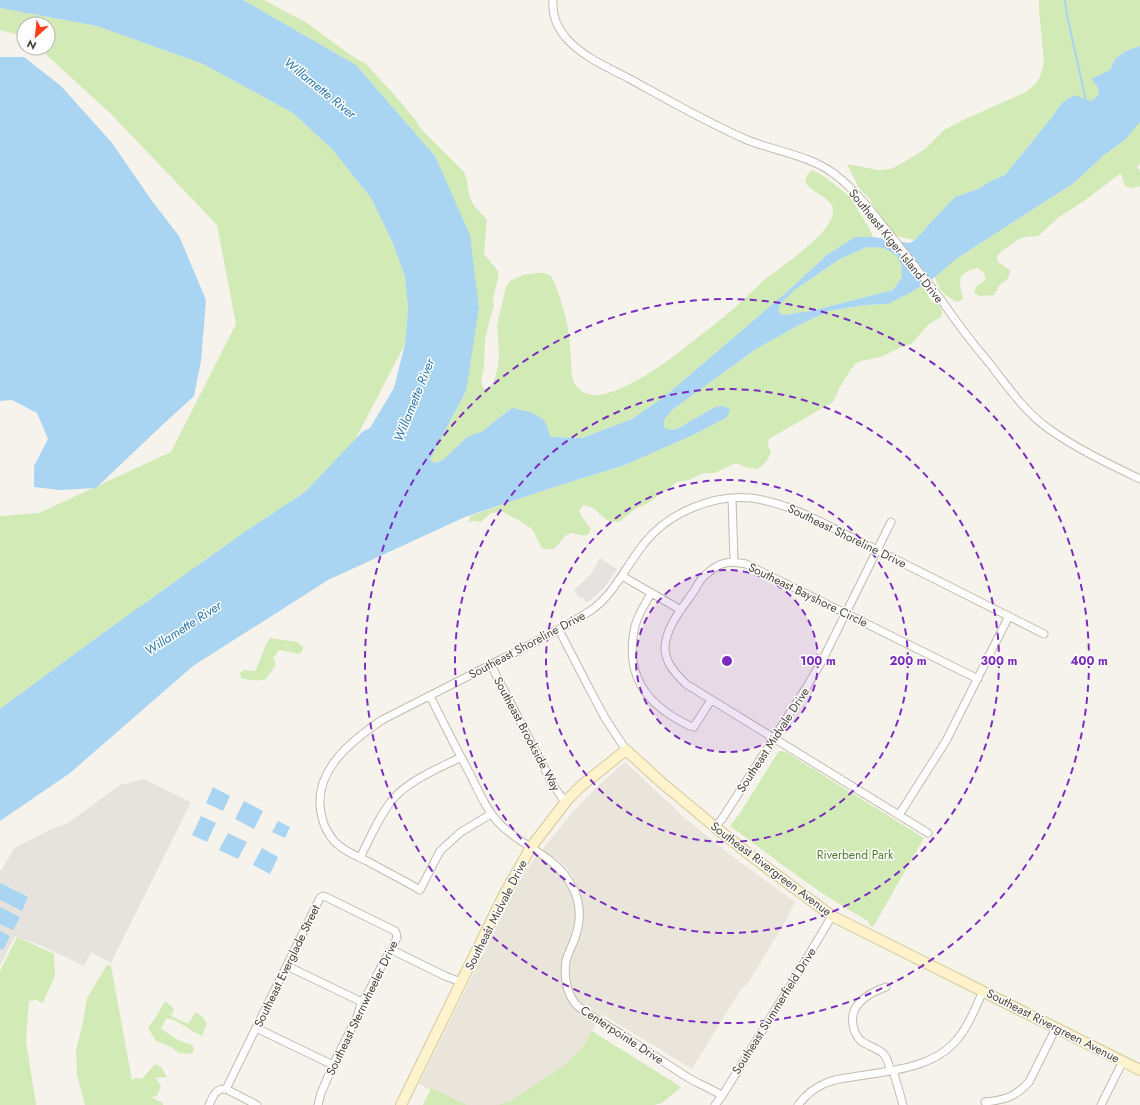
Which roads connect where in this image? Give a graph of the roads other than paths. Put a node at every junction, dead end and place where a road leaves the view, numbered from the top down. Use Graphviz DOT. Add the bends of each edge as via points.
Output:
graph roads {
  1 [pos="553,0"];
  2 [pos="1140,479"];
  3 [pos="732,498"];
  4 [pos="891,522"];
  5 [pos="878,550"];
  6 [pos="734,561"];
  7 [pos="622,576"];
  8 [pos="651,593"];
  9 [pos="681,610"];
  10 [pos="846,614"];
  11 [pos="1008,616"];
  12 [pos="559,630"];
  13 [pos="1044,634"];
  14 [pos="490,665"];
  15 [pos="978,679"];
  16 [pos="430,696"];
  17 [pos="710,700"];
  18 [pos="773,739"];
  19 [pos="626,750"];
  20 [pos="461,757"];
  21 [pos="566,802"];
  22 [pos="491,814"];
  23 [pos="899,814"];
  24 [pos="716,827"];
  25 [pos="928,833"];
  26 [pos="531,847"];
  27 [pos="360,858"];
  28 [pos="832,916"];
  29 [pos="396,933"];
  30 [pos="392,950"];
  31 [pos="287,966"];
  32 [pos="461,982"];
  33 [pos="886,987"];
  34 [pos="983,991"];
  35 [pos="362,1002"];
  36 [pos="256,1028"];
  37 [pos="1056,1028"];
  38 [pos="1123,1061"];
  39 [pos="333,1065"];
  40 [pos="892,1070"];
  41 [pos="1140,1070"];
  42 [pos="226,1090"];
  43 [pos="722,1096"];
  44 [pos="985,1102"];
  45 [pos="209,1105"];
  46 [pos="257,1105"];
  47 [pos="318,1105"];
  48 [pos="401,1105"];
  49 [pos="715,1105"];
  50 [pos="798,1105"];
  51 [pos="902,1105"];
  52 [pos="1101,1105"];
  1 -- 2 [label="street, Southeast Kiger Island Drive" via="555,18 562,33 575,47 591,58 745,139 806,159 837,176 864,203 1028,411 1050,430"];
  3 -- 5 [label="street, Southeast Shoreline Drive" via="762,500 794,509"];
  3 -- 6 [label="street"];
  3 -- 7 [label="street, Southeast Shoreline Drive" via="690,509 658,528"];
  4 -- 5 [label="street, Southeast Midvale Drive"];
  5 -- 10 [label="street, Southeast Midvale Drive"];
  5 -- 11 [label="street, Southeast Shoreline Drive"];
  6 -- 9 [label="street, Southeast Bayshore Circle" via="718,565 704,576"];
  6 -- 10 [label="street, Southeast Bayshore Circle" via="746,564"];
  7 -- 8 [label="street"];
  7 -- 12 [label="street, Southeast Shoreline Drive" via="602,602"];
  8 -- 9 [label="street"];
  8 -- 17 [label="street" via="634,631 632,661 638,679 650,698 666,712 690,726 694,727"];
  9 -- 17 [label="street, Southeast Bayshore Circle" via="667,637 665,648 668,662 673,672 686,684"];
  10 -- 15 [label="street, Southeast Bayshore Circle"];
  10 -- 18 [label="street, Southeast Midvale Drive" via="823,659"];
  11 -- 13 [label="street, Southeast Shoreline Drive"];
  11 -- 15 [label="street"];
  12 -- 14 [label="street, Southeast Shoreline Drive"];
  12 -- 19 [label="street, Southeast Rivergreen Avenue" via="605,718"];
  14 -- 16 [label="street, Southeast Shoreline Drive"];
  14 -- 21 [label="street, Southeast Brookside Way" via="553,785"];
  15 -- 23 [label="street" via="946,741"];
  16 -- 20 [label="street, Centerpointe Drive"];
  16 -- 27 [label="street, Southeast Shoreline Drive" via="382,720 362,734 344,750 325,777 319,804 326,831 336,843"];
  17 -- 18 [label="street, Southeast Bayshore Circle"];
  18 -- 23 [label="street, Southeast Bayshore Circle"];
  18 -- 24 [label="street, Southeast Midvale Drive"];
  19 -- 21 [label="street, Southeast Midvale Drive" via="581,786"];
  19 -- 24 [label="street, Southeast Rivergreen Avenue"];
  20 -- 22 [label="street, Centerpointe Drive"];
  20 -- 27 [label="street" via="413,783 394,798"];
  21 -- 26 [label="street, Southeast Midvale Drive"];
  22 -- 26 [label="street, Centerpointe Drive" via="506,830"];
  22 -- 27 [label="street, Southeast Shoreline Drive" via="461,832 440,851 420,890"];
  23 -- 25 [label="street, Southeast Bayshore Circle"];
  24 -- 28 [label="street, Southeast Rivergreen Avenue"];
  26 -- 32 [label="street, Southeast Midvale Drive"];
  26 -- 43 [label="street, Centerpointe Drive" via="562,871 580,907 579,926 565,969 567,987 575,1004 687,1077"];
  28 -- 34 [label="street, Southeast Rivergreen Avenue"];
  28 -- 43 [label="street, Southeast Summerfield Drive"];
  29 -- 30 [label="street, Southeast Sternwheeler Drive"];
  29 -- 31 [label="street, Southeast Everglade Street" via="323,896"];
  30 -- 32 [label="street"];
  30 -- 35 [label="street, Southeast Sternwheeler Drive"];
  31 -- 35 [label="street"];
  31 -- 36 [label="street, Southeast Everglade Street"];
  32 -- 48 [label="street, Southeast Midvale Drive"];
  33 -- 40 [label="street" via="862,999 854,1010 852,1022 860,1040 884,1053"];
  34 -- 37 [label="street, Southeast Rivergreen Avenue"];
  34 -- 40 [label="street" via="964,1031 945,1051 927,1061"];
  35 -- 39 [label="street, Southeast Sternwheeler Drive"];
  36 -- 39 [label="street"];
  36 -- 42 [label="street, Southeast Everglade Street"];
  37 -- 38 [label="street, Southeast Rivergreen Avenue"];
  37 -- 44 [label="street" via="1029,1082 1009,1098"];
  38 -- 41 [label="street, Southeast Rivergreen Avenue"];
  38 -- 52 [label="street"];
  39 -- 47 [label="street, Southeast Sternwheeler Drive"];
  40 -- 50 [label="street" via="833,1080 810,1093"];
  40 -- 51 [label="street"];
  42 -- 45 [label="street" via="218,1090"];
  42 -- 46 [label="street"];
  43 -- 49 [label="street, Southeast Summerfield Drive"];
}
